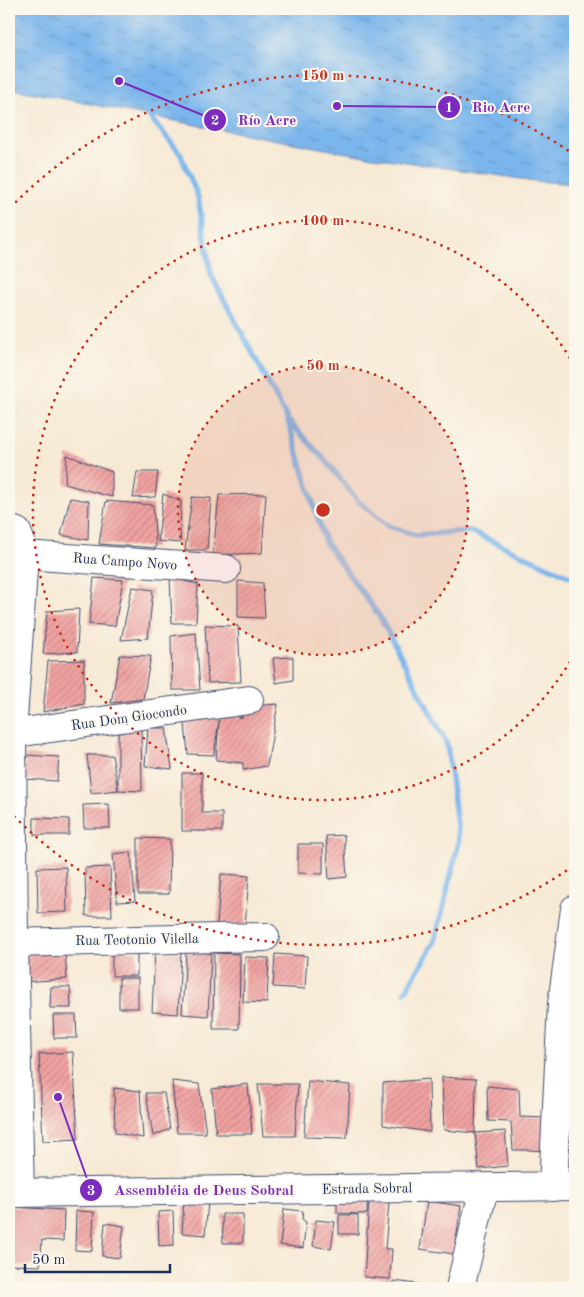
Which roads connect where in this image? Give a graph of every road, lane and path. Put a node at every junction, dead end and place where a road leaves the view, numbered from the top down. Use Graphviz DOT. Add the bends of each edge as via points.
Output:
graph roads {
  1 [pos="9,529"];
  2 [pos="24,556"];
  3 [pos="226,569"];
  4 [pos="249,700"];
  5 [pos="10,734"];
  6 [pos="575,909"];
  7 [pos="265,938"];
  8 [pos="11,943"];
  9 [pos="564,1186"];
  10 [pos="484,1188"];
  11 [pos="14,1193"];
  12 [pos="460,1288"];
  1 -- 2 [label="street" via="17,532"];
  2 -- 3 [label="street, Rua Campo Novo"];
  2 -- 5 [label="street"];
  4 -- 5 [label="street, Rua Dom Giocondo"];
  5 -- 8 [label="street"];
  6 -- 9 [label="street" via="562,1004"];
  7 -- 8 [label="street, Rua Teotonio Vilella"];
  8 -- 11 [label="street"];
  9 -- 10 [label="street, Estrada Sobral"];
  10 -- 11 [label="street, Estrada Sobral"];
  10 -- 12 [label="street"];
}
